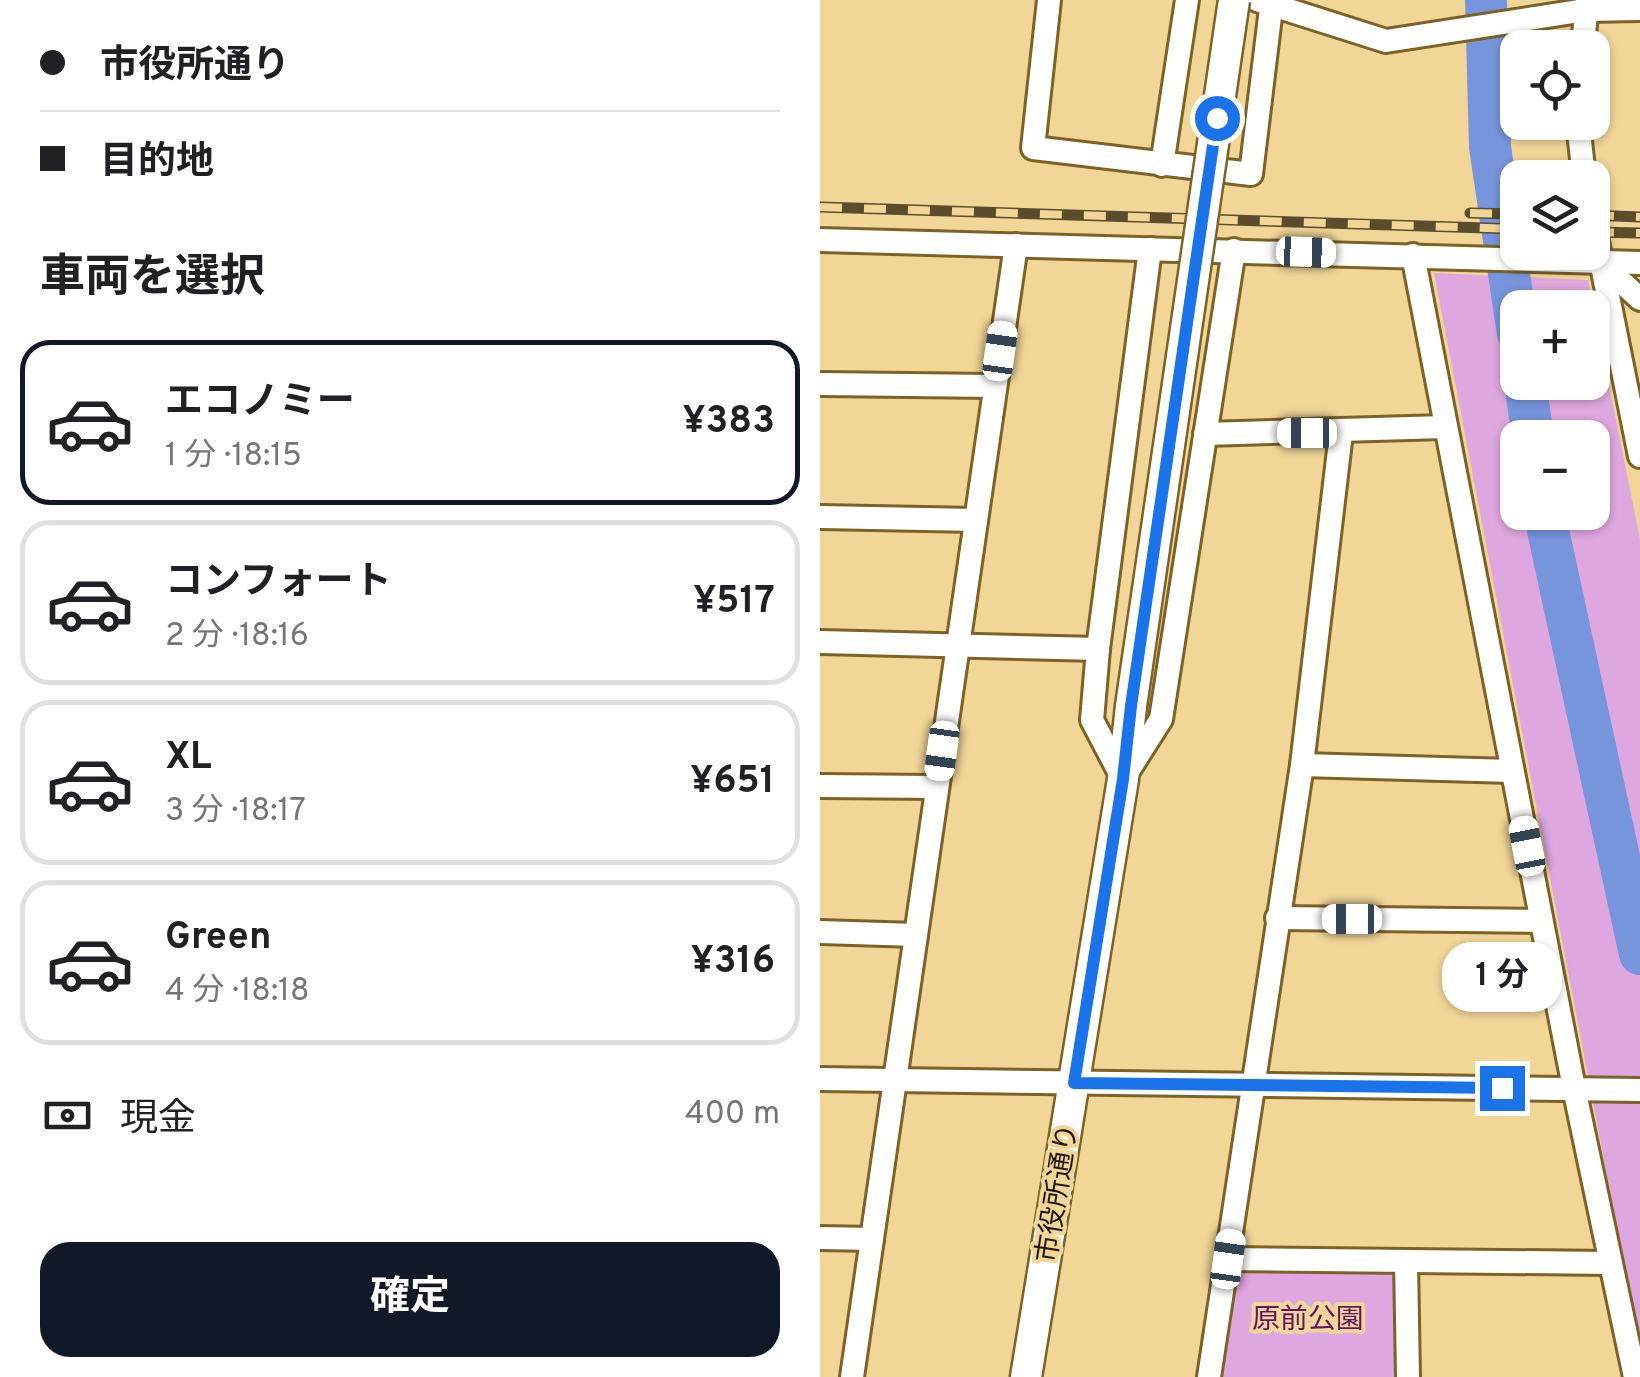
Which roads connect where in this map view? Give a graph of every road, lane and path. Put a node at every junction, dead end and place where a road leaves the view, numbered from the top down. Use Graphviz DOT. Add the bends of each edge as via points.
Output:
graph roads {
  1 [pos="1049,0"];
  2 [pos="1187,0"];
  3 [pos="1234,0"];
  4 [pos="1266,2"];
  5 [pos="1586,5"];
  6 [pos="1640,9"];
  7 [pos="1584,30"];
  8 [pos="1162,164"];
  9 [pos="820,240"];
  10 [pos="1016,245"];
  11 [pos="1150,248"];
  12 [pos="1234,250"];
  13 [pos="1413,255"];
  14 [pos="1500,258"];
  15 [pos="1640,263"];
  16 [pos="1610,264"];
  17 [pos="1603,270"];
  18 [pos="1609,270"];
  19 [pos="1640,299"];
  20 [pos="820,384"];
  21 [pos="996,386"];
  22 [pos="1445,427"];
  23 [pos="1341,433"];
  24 [pos="1204,434"];
  25 [pos="1640,456"];
  26 [pos="820,516"];
  27 [pos="976,520"];
  28 [pos="820,642"];
  29 [pos="958,645"];
  30 [pos="1098,648"];
  31 [pos="1302,765"];
  32 [pos="1512,771"];
  33 [pos="1123,779"];
  34 [pos="820,786"];
  35 [pos="937,787"];
  36 [pos="1277,918"];
  37 [pos="1541,922"];
  38 [pos="820,932"];
  39 [pos="916,935"];
  40 [pos="820,1079"];
  41 [pos="895,1080"];
  42 [pos="1074,1083"];
  43 [pos="1252,1086"];
  44 [pos="1585,1088"];
  45 [pos="1640,1090"];
  46 [pos="820,1238"];
  47 [pos="872,1239"];
  48 [pos="1228,1259"];
  49 [pos="1406,1261"];
  50 [pos="1609,1262"];
  51 [pos="852,1377"];
  52 [pos="1026,1377"];
  53 [pos="1209,1377"];
  54 [pos="1408,1377"];
  55 [pos="1635,1377"];
  1 -- 8 [label="street" via="1033,148"];
  2 -- 8 [label="street"];
  3 -- 33 [label="street, 市役所通り, bridge"];
  4 -- 5 [label="street" via="1386,41"];
  4 -- 8 [label="street" via="1251,174"];
  5 -- 6 [label="street"];
  5 -- 7 [label="street"];
  9 -- 10 [label="street"];
  10 -- 11 [label="street"];
  10 -- 21 [label="street"];
  11 -- 12 [label="street"];
  11 -- 30 [label="street"];
  12 -- 13 [label="street"];
  12 -- 24 [label="street"];
  13 -- 14 [label="street"];
  13 -- 22 [label="street"];
  15 -- 16 [label="street"];
  17 -- 25 [label="street"];
  18 -- 19 [label="street"];
  20 -- 21 [label="street"];
  21 -- 27 [label="street"];
  22 -- 23 [label="street"];
  22 -- 32 [label="street"];
  23 -- 24 [label="street"];
  23 -- 31 [label="street"];
  24 -- 33 [label="street" via="1161,718"];
  26 -- 27 [label="street"];
  27 -- 29 [label="street"];
  28 -- 29 [label="street"];
  29 -- 30 [label="street"];
  29 -- 35 [label="street"];
  30 -- 33 [label="street" via="1092,720"];
  31 -- 32 [label="street"];
  31 -- 36 [label="street"];
  32 -- 37 [label="street"];
  33 -- 42 [label="street, 市役所通り"];
  34 -- 35 [label="street"];
  35 -- 39 [label="street"];
  36 -- 37 [label="street"];
  36 -- 43 [label="street"];
  37 -- 44 [label="street"];
  38 -- 39 [label="street"];
  39 -- 41 [label="street"];
  40 -- 41 [label="street"];
  41 -- 42 [label="street"];
  41 -- 47 [label="street"];
  42 -- 43 [label="street"];
  42 -- 52 [label="street, 市役所通り"];
  43 -- 44 [label="street"];
  43 -- 48 [label="street"];
  44 -- 45 [label="street"];
  44 -- 50 [label="street"];
  46 -- 47 [label="street"];
  47 -- 51 [label="street"];
  48 -- 49 [label="street"];
  48 -- 53 [label="street"];
  49 -- 50 [label="street"];
  49 -- 54 [label="street"];
  50 -- 55 [label="street"];
}
